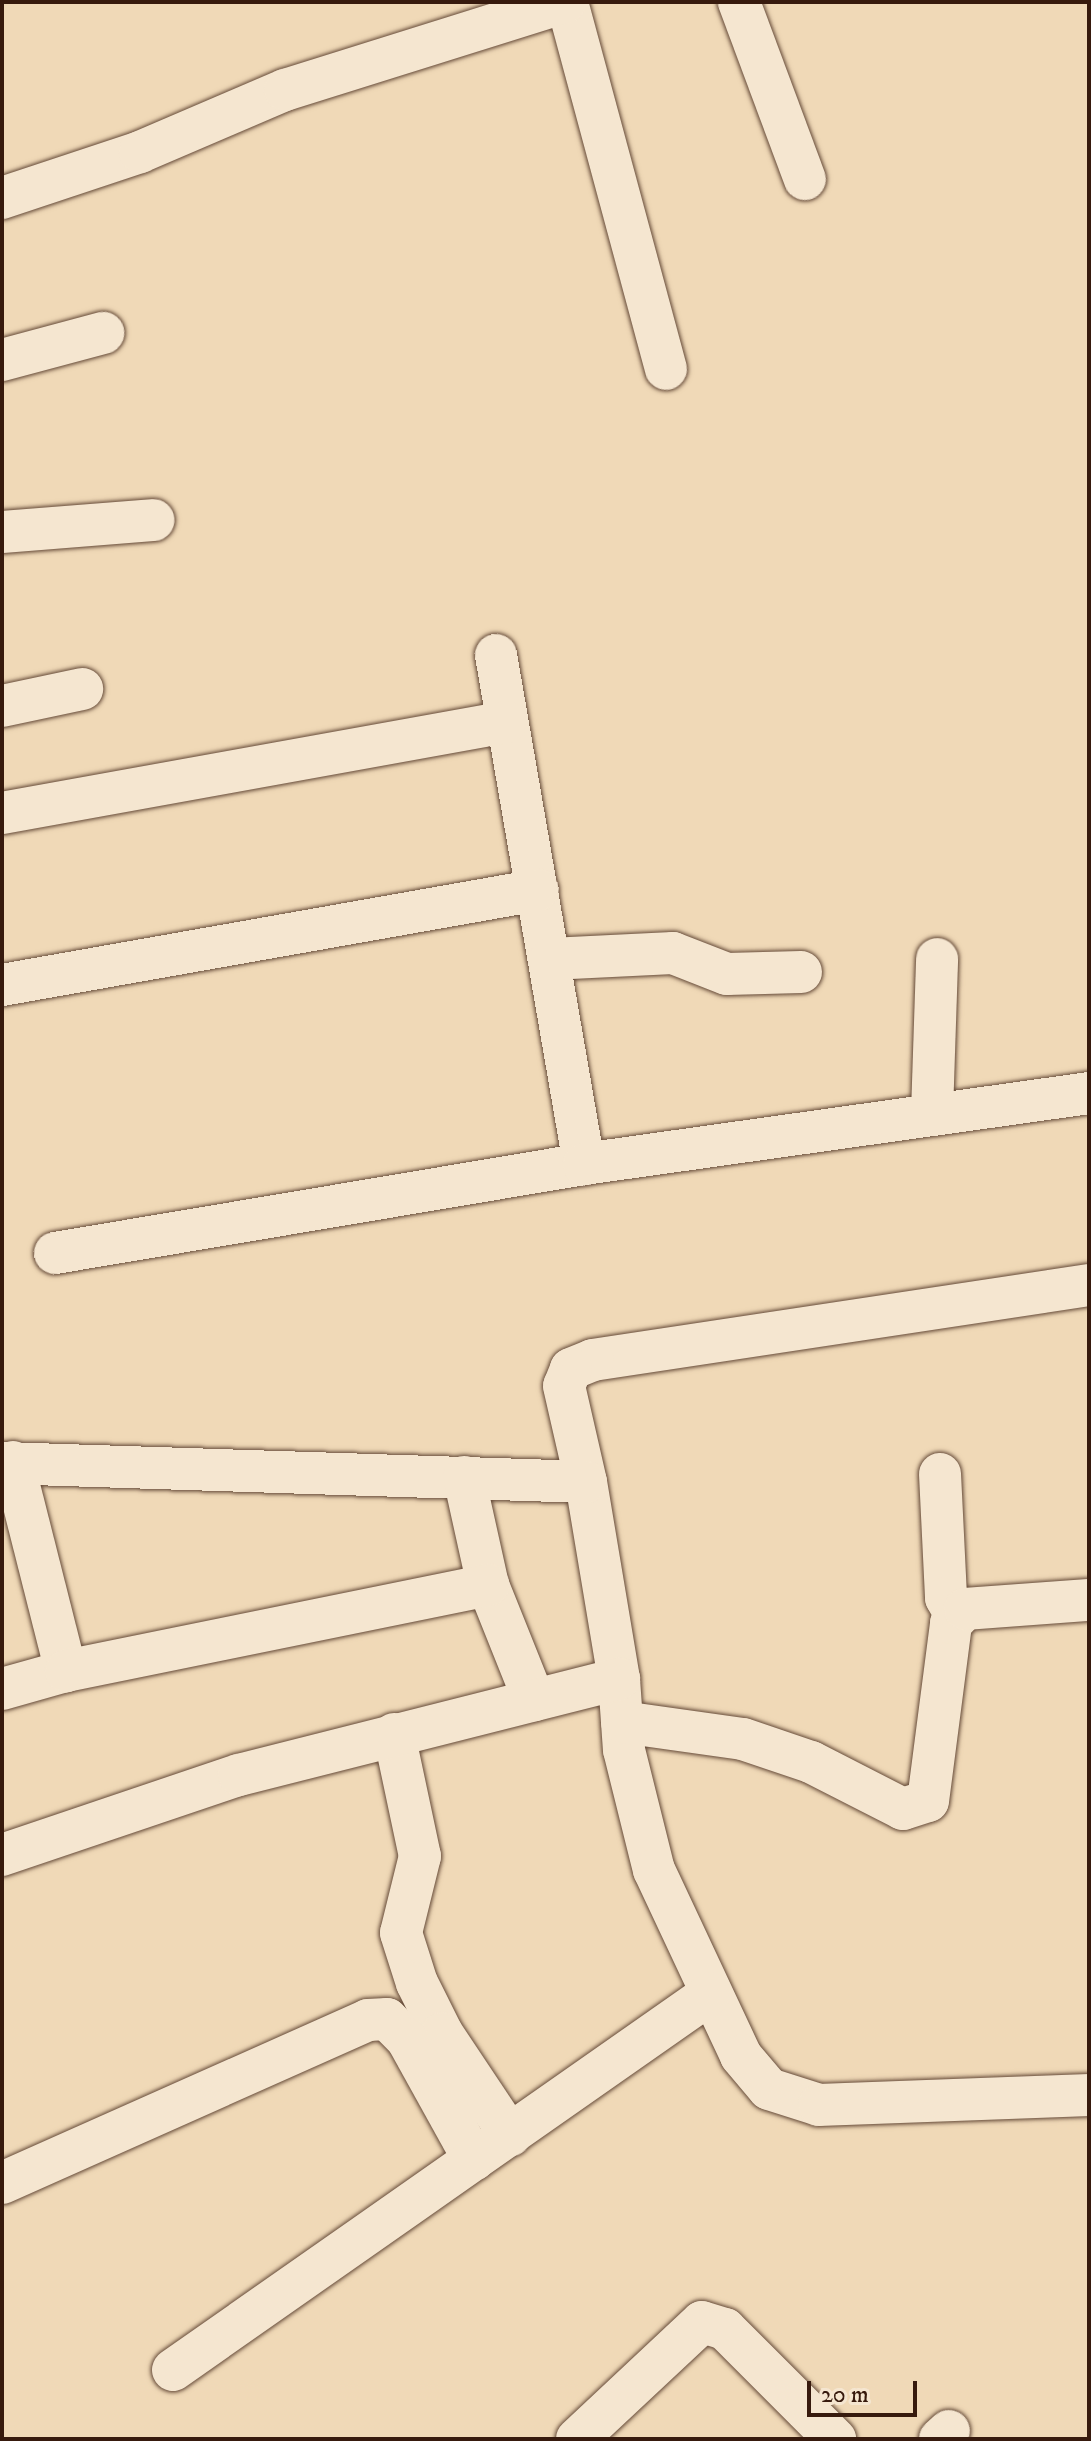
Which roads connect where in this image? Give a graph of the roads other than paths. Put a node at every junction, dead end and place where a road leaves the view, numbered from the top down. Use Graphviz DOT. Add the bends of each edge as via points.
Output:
graph roads {
  1 [pos="566,2"];
  2 [pos="739,2"];
  3 [pos="805,179"];
  4 [pos="2,198"];
  5 [pos="103,333"];
  6 [pos="2,360"];
  7 [pos="666,369"];
  8 [pos="154,520"];
  9 [pos="2,532"];
  10 [pos="496,655"];
  11 [pos="82,689"];
  12 [pos="2,706"];
  13 [pos="506,722"];
  14 [pos="2,813"];
  15 [pos="538,890"];
  16 [pos="550,959"];
  17 [pos="937,959"];
  18 [pos="801,972"];
  19 [pos="2,985"];
  20 [pos="1089,1093"];
  21 [pos="932,1113"];
  22 [pos="584,1164"];
  23 [pos="55,1253"];
  24 [pos="1089,1285"];
  25 [pos="7,1462"];
  26 [pos="940,1474"];
  27 [pos="464,1477"];
  28 [pos="586,1482"];
  29 [pos="488,1585"];
  30 [pos="1089,1600"];
  31 [pos="957,1617"];
  32 [pos="66,1671"];
  33 [pos="619,1679"];
  34 [pos="2,1689"];
  35 [pos="534,1700"];
  36 [pos="622,1722"];
  37 [pos="394,1734"];
  38 [pos="2,1855"];
  39 [pos="710,1994"];
  40 [pos="1089,2095"];
  41 [pos="510,2135"];
  42 [pos="474,2160"];
  43 [pos="2,2183"];
  44 [pos="173,2370"];
  45 [pos="577,2439"];
  46 [pos="835,2439"];
  1 -- 4 [label="street" via="285,90 140,152"];
  1 -- 7 [label="street"];
  2 -- 3 [label="street"];
  5 -- 6 [label="street"];
  8 -- 9 [label="street"];
  10 -- 13 [label="street"];
  11 -- 12 [label="street"];
  13 -- 14 [label="street"];
  13 -- 15 [label="street"];
  15 -- 16 [label="street"];
  15 -- 19 [label="street"];
  16 -- 18 [label="street" via="673,953 695,957 727,974"];
  16 -- 22 [label="street"];
  17 -- 21 [label="street"];
  20 -- 21 [label="street"];
  21 -- 22 [label="street"];
  22 -- 23 [label="street"];
  24 -- 28 [label="street" via="593,1360 571,1369 564,1386"];
  25 -- 27 [label="street"];
  25 -- 32 [label="street"];
  26 -- 31 [label="street" via="946,1598"];
  27 -- 28 [label="street"];
  27 -- 29 [label="street"];
  28 -- 33 [label="street"];
  29 -- 32 [label="street"];
  29 -- 35 [label="street"];
  30 -- 31 [label="street" via="965,1609"];
  31 -- 36 [label="street" via="946,1648 928,1801 903,1809 811,1762 743,1739"];
  32 -- 34 [label="street"];
  33 -- 35 [label="street"];
  33 -- 36 [label="street"];
  35 -- 37 [label="street"];
  36 -- 39 [label="street" via="654,1870"];
  37 -- 38 [label="street" via="239,1775"];
  37 -- 41 [label="street" via="420,1856 401,1933 417,1983 442,2033"];
  39 -- 40 [label="street" via="741,2056 769,2089 819,2105"];
  39 -- 41 [label="street"];
  41 -- 42 [label="street"];
  42 -- 43 [label="street" via="407,2039 387,2019 368,2020"];
  42 -- 44 [label="street"];
  45 -- 46 [label="street" via="702,2322 725,2329"];
}
